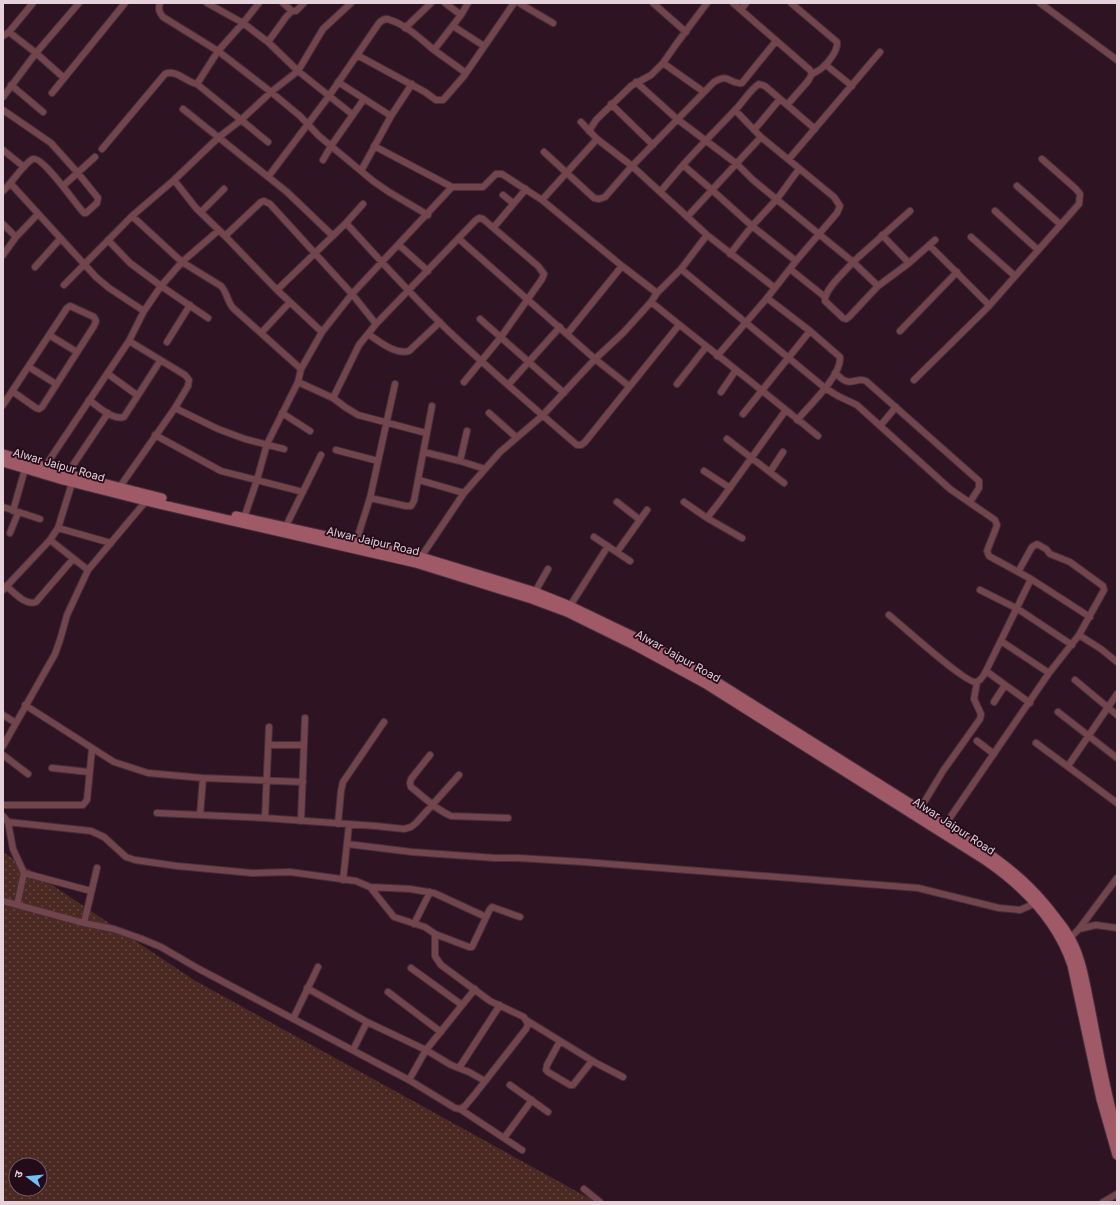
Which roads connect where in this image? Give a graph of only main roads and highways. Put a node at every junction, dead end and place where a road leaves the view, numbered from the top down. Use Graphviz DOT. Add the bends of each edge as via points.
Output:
graph roads {
  1 [pos="3,454"];
  2 [pos="3,462"];
  3 [pos="927,819"];
  4 [pos="1067,941"];
  5 [pos="1117,1132"];
  6 [pos="1117,1155"];
  1 -- 3 [label="main road, Alwar Jaipur Road" via="119,488 421,556 535,592 643,641 703,674 920,810"];
  2 -- 3 [label="main road, Alwar Jaipur Road" via="146,501 416,563 567,612 706,684"];
  3 -- 4 [label="main road, Alwar Jaipur Road" via="997,868 1023,890"];
  3 -- 4 [label="main road, Alwar Jaipur Road" via="945,825 1020,877 1048,907"];
  4 -- 5 [label="main road, Alwar Jaipur Road" via="1079,959"];
  4 -- 6 [label="main road, Alwar Jaipur Road" via="1101,1099"];
}
